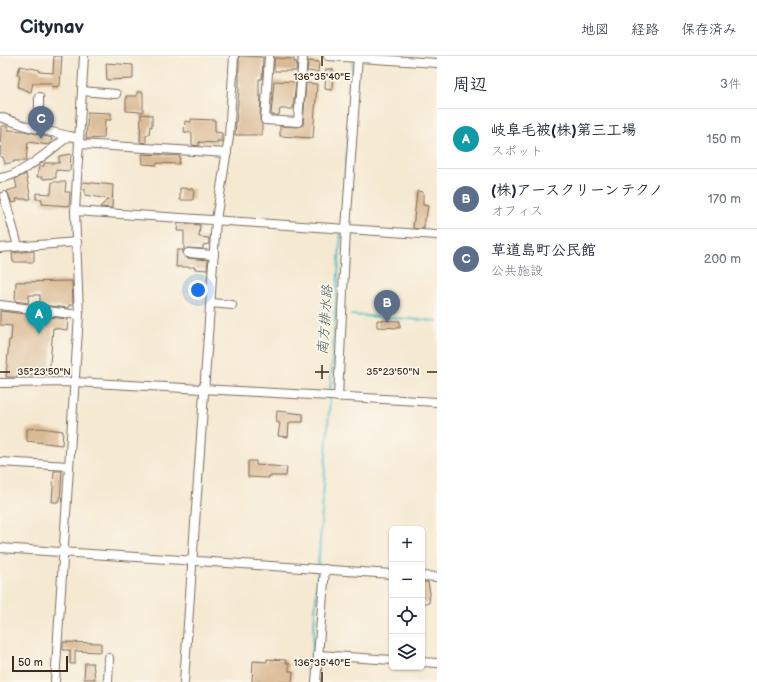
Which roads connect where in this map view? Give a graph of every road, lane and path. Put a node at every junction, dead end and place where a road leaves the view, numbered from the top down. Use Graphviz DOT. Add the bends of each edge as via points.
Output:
graph roads {
  1 [pos="84,56"];
  2 [pos="234,56"];
  3 [pos="269,56"];
  4 [pos="303,56"];
  5 [pos="328,56"];
  6 [pos="355,57"];
  7 [pos="437,63"];
  8 [pos="82,91"];
  9 [pos="116,94"];
  10 [pos="39,97"];
  11 [pos="0,117"];
  12 [pos="39,129"];
  13 [pos="69,136"];
  14 [pos="79,141"];
  15 [pos="227,153"];
  16 [pos="0,178"];
  17 [pos="4,196"];
  18 [pos="75,211"];
  19 [pos="216,220"];
  20 [pos="346,229"];
  21 [pos="437,235"];
  22 [pos="77,242"];
  23 [pos="18,246"];
  24 [pos="0,248"];
  25 [pos="188,253"];
  26 [pos="214,255"];
  27 [pos="211,303"];
  28 [pos="0,305"];
  29 [pos="232,305"];
  30 [pos="79,315"];
  31 [pos="75,382"];
  32 [pos="0,383"];
  33 [pos="205,389"];
  34 [pos="336,397"];
  35 [pos="437,402"];
  36 [pos="0,462"];
  37 [pos="69,466"];
  38 [pos="0,548"];
  39 [pos="64,552"];
  40 [pos="192,560"];
  41 [pos="324,568"];
  42 [pos="389,574"];
  43 [pos="425,576"];
  44 [pos="437,577"];
  45 [pos="318,655"];
  46 [pos="109,658"];
  47 [pos="389,660"];
  48 [pos="425,662"];
  49 [pos="437,663"];
  50 [pos="55,682"];
  51 [pos="108,682"];
  52 [pos="184,682"];
  53 [pos="316,682"];
  1 -- 8 [label="street"];
  2 -- 15 [label="street"];
  3 -- 4 [label="street" via="265,120 298,122"];
  5 -- 6 [label="street"];
  6 -- 7 [label="street"];
  6 -- 20 [label="street"];
  8 -- 9 [label="street"];
  8 -- 14 [label="street"];
  10 -- 12 [label="street"];
  11 -- 12 [label="street"];
  12 -- 13 [label="street"];
  13 -- 14 [label="street"];
  13 -- 16 [label="street" via="32,163 12,175"];
  14 -- 15 [label="street"];
  14 -- 18 [label="street"];
  15 -- 19 [label="street"];
  17 -- 23 [label="street"];
  18 -- 19 [label="street"];
  18 -- 22 [label="street"];
  19 -- 20 [label="street"];
  19 -- 26 [label="street"];
  20 -- 21 [label="street"];
  20 -- 34 [label="street"];
  22 -- 23 [label="street"];
  22 -- 30 [label="street"];
  23 -- 24 [label="street"];
  25 -- 26 [label="street"];
  26 -- 27 [label="street"];
  27 -- 29 [label="street"];
  27 -- 33 [label="street"];
  28 -- 30 [label="street"];
  30 -- 31 [label="street"];
  31 -- 32 [label="street"];
  31 -- 33 [label="street"];
  31 -- 37 [label="street"];
  33 -- 34 [label="street"];
  33 -- 40 [label="street"];
  34 -- 35 [label="street"];
  36 -- 37 [label="street"];
  37 -- 39 [label="street"];
  38 -- 39 [label="street"];
  39 -- 40 [label="street"];
  39 -- 50 [label="street"];
  40 -- 41 [label="street"];
  40 -- 52 [label="street"];
  41 -- 42 [label="street"];
  41 -- 45 [label="street"];
  43 -- 44 [label="street"];
  45 -- 47 [label="street"];
  45 -- 53 [label="street"];
  46 -- 51 [label="street"];
  48 -- 49 [label="street"];
}
